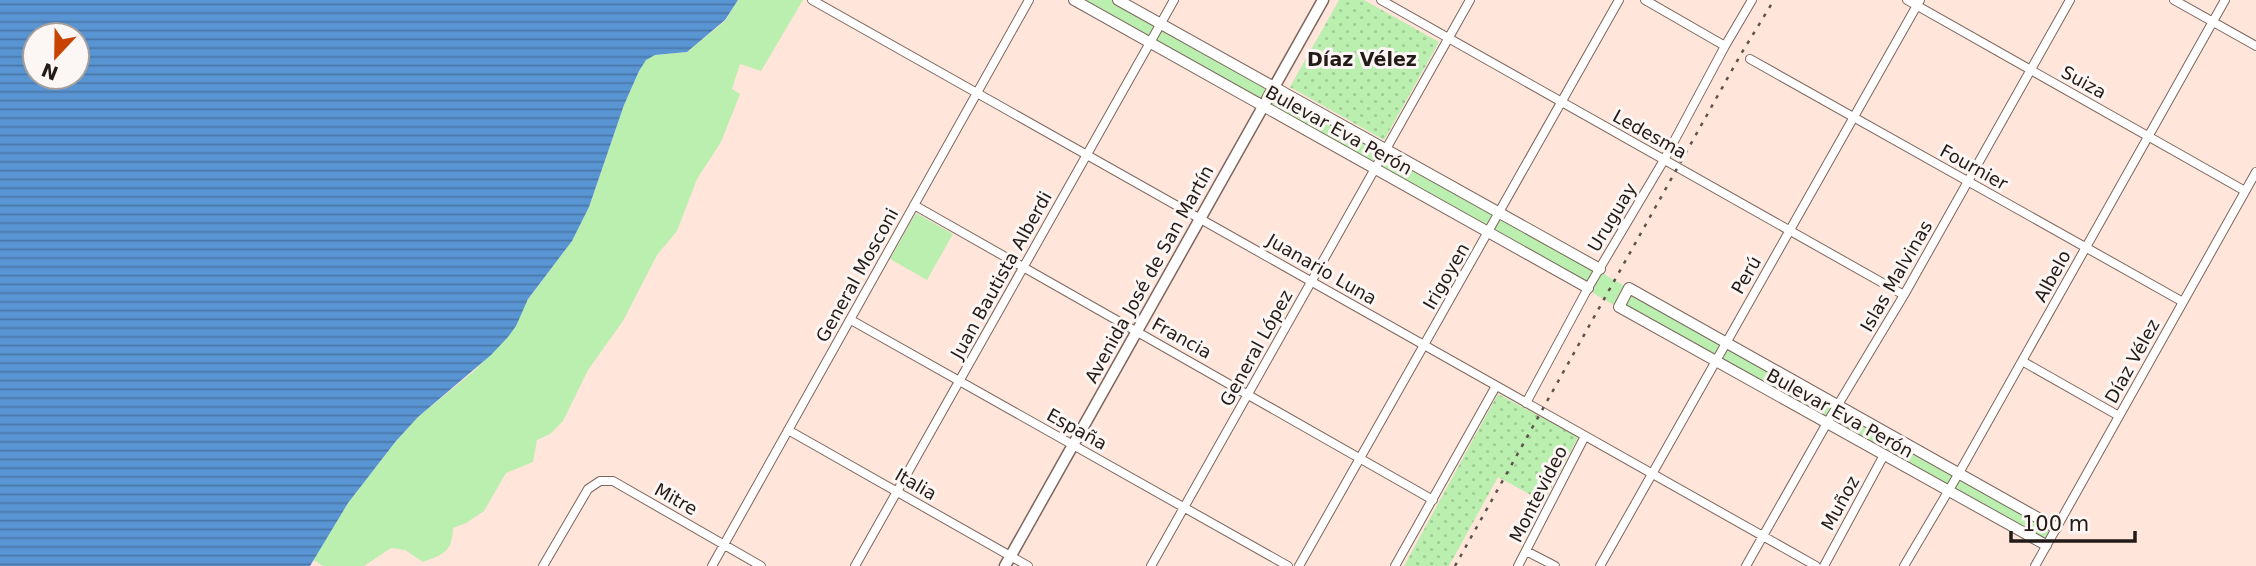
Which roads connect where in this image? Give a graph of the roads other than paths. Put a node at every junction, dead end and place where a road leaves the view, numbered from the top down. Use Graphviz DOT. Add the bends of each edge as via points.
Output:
graph roads {
  1 [pos="812,0"];
  2 [pos="1029,0"];
  3 [pos="1074,0"];
  4 [pos="1118,0"];
  5 [pos="1174,0"];
  6 [pos="1322,0"];
  7 [pos="1381,0"];
  8 [pos="1470,0"];
  9 [pos="1619,0"];
  10 [pos="1645,0"];
  11 [pos="1752,0"];
  12 [pos="1907,0"];
  13 [pos="2070,0"];
  14 [pos="2174,0"];
  15 [pos="2225,0"];
  16 [pos="1919,3"];
  17 [pos="2213,22"];
  18 [pos="1161,24"];
  19 [pos="1449,38"];
  20 [pos="1149,42"];
  21 [pos="1725,46"];
  22 [pos="2256,46"];
  23 [pos="1750,59"];
  24 [pos="2031,70"];
  25 [pos="1274,87"];
  26 [pos="977,93"];
  27 [pos="1561,102"];
  28 [pos="1263,106"];
  29 [pos="1854,117"];
  30 [pos="2148,136"];
  31 [pos="1386,149"];
  32 [pos="1087,154"];
  33 [pos="1664,160"];
  34 [pos="1375,168"];
  35 [pos="2256,172"];
  36 [pos="1968,181"];
  37 [pos="2245,191"];
  38 [pos="914,205"];
  39 [pos="1499,213"];
  40 [pos="1200,218"];
  41 [pos="1790,230"];
  42 [pos="1489,232"];
  43 [pos="2086,247"];
  44 [pos="1024,267"];
  45 [pos="1600,269"];
  46 [pos="1311,281"];
  47 [pos="1588,288"];
  48 [pos="1905,295"];
  49 [pos="2183,302"];
  50 [pos="851,320"];
  51 [pos="1137,331"];
  52 [pos="1726,343"];
  53 [pos="1424,345"];
  54 [pos="1716,361"];
  55 [pos="2022,361"];
  56 [pos="960,381"];
  57 [pos="1496,386"];
  58 [pos="1248,394"];
  59 [pos="1526,403"];
  60 [pos="1838,405"];
  61 [pos="2119,416"];
  62 [pos="1827,424"];
  63 [pos="788,430"];
  64 [pos="1586,436"];
  65 [pos="1073,445"];
  66 [pos="1884,455"];
  67 [pos="1361,457"];
  68 [pos="1959,473"];
  69 [pos="1652,474"];
  70 [pos="1949,491"];
  71 [pos="898,492"];
  72 [pos="1433,500"];
  73 [pos="1184,507"];
  74 [pos="2056,528"];
  75 [pos="1763,536"];
  76 [pos="725,545"];
  77 [pos="2046,545"];
  78 [pos="1526,551"];
  79 [pos="1008,561"];
  80 [pos="543,566"];
  81 [pos="713,566"];
  82 [pos="761,566"];
  83 [pos="855,566"];
  84 [pos="1028,566"];
  85 [pos="1151,566"];
  86 [pos="1289,566"];
  87 [pos="1299,566"];
  88 [pos="1395,566"];
  89 [pos="1518,566"];
  90 [pos="1555,566"];
  91 [pos="1600,566"];
  92 [pos="1746,566"];
  93 [pos="1816,566"];
  94 [pos="1824,566"];
  95 [pos="1904,566"];
  96 [pos="2035,566"];
  1 -- 26 [label="street, Juanario Luna"];
  2 -- 26 [label="street, General Mosconi"];
  3 -- 20 [label="street, Bulevar Eva Perón"];
  4 -- 18 [label="street, Bulevar Eva Perón"];
  5 -- 18 [label="street, Juan Bautista Alberdi"];
  6 -- 25 [label="main road, Avenida José de San Martín"];
  7 -- 19 [label="street, Ledesma"];
  8 -- 19 [label="street, General López"];
  9 -- 27 [label="street, Irigoyen"];
  10 -- 21 [label="street"];
  11 -- 21 [label="street, Uruguay"];
  12 -- 16 [label="street, Suiza"];
  13 -- 24 [label="street, Islas Malvinas"];
  14 -- 17 [label="street"];
  15 -- 17 [label="street, Albelo"];
  16 -- 24 [label="street, Suiza"];
  16 -- 29 [label="street, Perú"];
  17 -- 22 [label="street"];
  17 -- 30 [label="street, Albelo"];
  18 -- 20 [label="street, Juan Bautista Alberdi"];
  18 -- 25 [label="street, Bulevar Eva Perón"];
  19 -- 27 [label="street, Ledesma"];
  19 -- 31 [label="street, General López"];
  20 -- 28 [label="street, Bulevar Eva Perón"];
  20 -- 32 [label="street, Juan Bautista Alberdi"];
  21 -- 33 [label="street, Uruguay"];
  23 -- 29 [label="street, Fournier"];
  24 -- 30 [label="street, Suiza"];
  24 -- 36 [label="street, Islas Malvinas"];
  25 -- 28 [label="main road, Avenida José de San Martín"];
  25 -- 31 [label="street, Bulevar Eva Perón"];
  26 -- 32 [label="street, Juanario Luna"];
  26 -- 38 [label="street, General Mosconi"];
  27 -- 33 [label="street, Ledesma"];
  27 -- 39 [label="street, Irigoyen"];
  28 -- 34 [label="street, Bulevar Eva Perón"];
  28 -- 40 [label="main road, Avenida José de San Martín"];
  29 -- 36 [label="street, Fournier"];
  29 -- 41 [label="street, Perú"];
  30 -- 37 [label="street, Suiza"];
  30 -- 43 [label="street, Albelo"];
  31 -- 34 [label="street, General López"];
  31 -- 39 [label="street, Bulevar Eva Perón"];
  32 -- 40 [label="street, Juanario Luna"];
  32 -- 44 [label="street, Juan Bautista Alberdi"];
  33 -- 41 [label="street, Ledesma"];
  33 -- 45 [label="street, Uruguay"];
  34 -- 42 [label="street, Bulevar Eva Perón"];
  34 -- 46 [label="street, General López"];
  35 -- 37 [label="street, Díaz Vélez"];
  36 -- 43 [label="street, Fournier"];
  36 -- 48 [label="street, Islas Malvinas"];
  37 -- 49 [label="street, Díaz Vélez"];
  38 -- 44 [label="street, Francia"];
  38 -- 50 [label="street, General Mosconi"];
  39 -- 42 [label="street, Irigoyen"];
  39 -- 45 [label="street, Bulevar Eva Perón"];
  40 -- 46 [label="street, Juanario Luna"];
  40 -- 51 [label="main road, Avenida José de San Martín"];
  41 -- 48 [label="street, Ledesma"];
  41 -- 52 [label="street, Perú"];
  42 -- 47 [label="street, Bulevar Eva Perón"];
  42 -- 53 [label="street, Irigoyen"];
  43 -- 49 [label="street, Fournier"];
  43 -- 55 [label="street, Albelo"];
  44 -- 51 [label="street, Francia"];
  44 -- 56 [label="street, Juan Bautista Alberdi"];
  45 -- 47 [label="street, Uruguay"];
  46 -- 53 [label="street, Juanario Luna"];
  46 -- 58 [label="street, General López"];
  47 -- 59 [label="street, Uruguay"];
  48 -- 60 [label="street, Islas Malvinas"];
  49 -- 61 [label="street, Díaz Vélez"];
  50 -- 56 [label="street, España"];
  50 -- 63 [label="street, General Mosconi"];
  51 -- 58 [label="street, Francia"];
  51 -- 65 [label="main road, Avenida José de San Martín"];
  52 -- 54 [label="street, Perú"];
  52 -- 54 [label="street, Bulevar Eva Perón" via="1629,288 1619,307"];
  52 -- 60 [label="street, Bulevar Eva Perón"];
  53 -- 57 [label="street, Juanario Luna"];
  53 -- 67 [label="street, Irigoyen"];
  54 -- 62 [label="street, Bulevar Eva Perón"];
  54 -- 69 [label="street, Perú"];
  55 -- 61 [label="street"];
  55 -- 68 [label="street, Albelo"];
  56 -- 65 [label="street, España"];
  56 -- 71 [label="street, Juan Bautista Alberdi"];
  57 -- 59 [label="street, Juanario Luna"];
  57 -- 72 [label="street"];
  58 -- 67 [label="street, Francia"];
  58 -- 73 [label="street, General López"];
  59 -- 64 [label="street, Juanario Luna"];
  60 -- 62 [label="street, Islas Malvinas"];
  60 -- 68 [label="street, Bulevar Eva Perón"];
  61 -- 74 [label="street, Díaz Vélez"];
  62 -- 66 [label="street, Bulevar Eva Perón"];
  62 -- 75 [label="street, Islas Malvinas"];
  63 -- 71 [label="street, Italia"];
  63 -- 76 [label="street, General Mosconi"];
  64 -- 69 [label="street, Juanario Luna"];
  64 -- 78 [label="street, Montevideo"];
  65 -- 73 [label="street, España"];
  65 -- 79 [label="main road, Avenida José de San Martín"];
  66 -- 70 [label="street, Bulevar Eva Perón"];
  66 -- 94 [label="street, Muñoz"];
  67 -- 72 [label="street, Francia"];
  67 -- 87 [label="street, Irigoyen"];
  68 -- 70 [label="street, Albelo"];
  68 -- 74 [label="street, Bulevar Eva Perón"];
  69 -- 75 [label="street, Juanario Luna"];
  69 -- 91 [label="street, Perú"];
  70 -- 77 [label="street, Bulevar Eva Perón"];
  70 -- 95 [label="street, Albelo"];
  71 -- 79 [label="street, Italia"];
  71 -- 83 [label="street, Juan Bautista Alberdi"];
  72 -- 88 [label="street"];
  73 -- 85 [label="street, General López"];
  73 -- 86 [label="street, España"];
  74 -- 77 [label="street, Díaz Vélez"];
  75 -- 92 [label="street, Islas Malvinas"];
  75 -- 93 [label="street, Juanario Luna"];
  76 -- 80 [label="street, Mitre" via="612,481 600,481 589,489"];
  76 -- 81 [label="street, General Mosconi"];
  76 -- 82 [label="street, Mitre"];
  77 -- 96 [label="street, Díaz Vélez"];
  78 -- 89 [label="street, Montevideo"];
  78 -- 90 [label="street"];
  79 -- 84 [label="street, Italia"];
}
